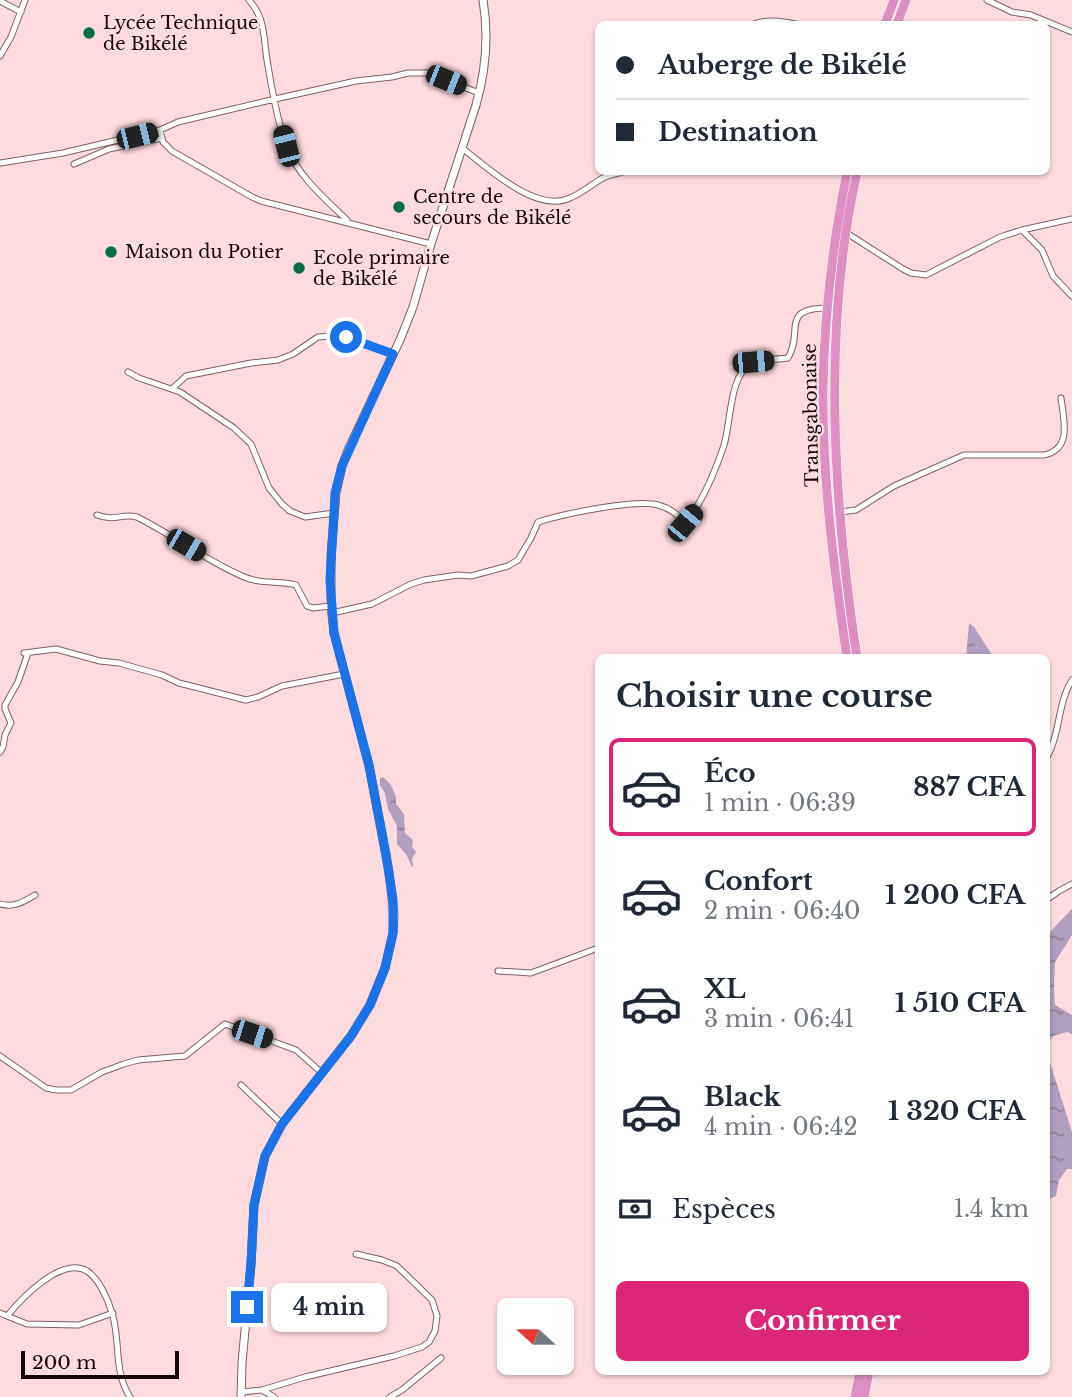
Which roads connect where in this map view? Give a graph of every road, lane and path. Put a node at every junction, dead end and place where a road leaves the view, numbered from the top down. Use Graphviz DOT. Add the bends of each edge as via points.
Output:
graph roads {
  1 [pos="25,0"];
  2 [pos="249,0"];
  3 [pos="483,0"];
  4 [pos="894,0"];
  5 [pos="906,0"];
  6 [pos="987,0"];
  7 [pos="0,1"];
  8 [pos="22,12"];
  9 [pos="886,21"];
  10 [pos="898,21"];
  11 [pos="1045,21"];
  12 [pos="1050,23"];
  13 [pos="1072,32"];
  14 [pos="0,56"];
  15 [pos="479,93"];
  16 [pos="275,99"];
  17 [pos="160,130"];
  18 [pos="162,138"];
  19 [pos="462,148"];
  20 [pos="0,163"];
  21 [pos="74,164"];
  22 [pos="612,175"];
  23 [pos="846,175"];
  24 [pos="856,175"];
  25 [pos="1072,219"];
  26 [pos="349,223"];
  27 [pos="1022,230"];
  28 [pos="845,232"];
  29 [pos="431,244"];
  30 [pos="1072,296"];
  31 [pos="828,308"];
  32 [pos="393,354"];
  33 [pos="128,372"];
  34 [pos="173,388"];
  35 [pos="1061,398"];
  36 [pos="841,512"];
  37 [pos="334,513"];
  38 [pos="97,515"];
  39 [pos="332,609"];
  40 [pos="845,654"];
  41 [pos="857,654"];
  42 [pos="344,674"];
  43 [pos="1072,680"];
  44 [pos="1050,750"];
  45 [pos="0,752"];
  46 [pos="1072,884"];
  47 [pos="35,895"];
  48 [pos="1050,897"];
  49 [pos="0,904"];
  50 [pos="595,949"];
  51 [pos="498,971"];
  52 [pos="0,1055"];
  53 [pos="322,1073"];
  54 [pos="241,1085"];
  55 [pos="282,1124"];
  56 [pos="356,1254"];
  57 [pos="0,1313"];
  58 [pos="113,1314"];
  59 [pos="7,1316"];
  60 [pos="441,1358"];
  61 [pos="859,1375"];
  62 [pos="868,1375"];
  63 [pos="262,1390"];
  64 [pos="241,1394"];
  65 [pos="130,1397"];
  66 [pos="274,1397"];
  67 [pos="390,1397"];
  68 [pos="855,1397"];
  69 [pos="864,1397"];
  1 -- 8 [label="street"];
  2 -- 16 [label="street" via="263,23"];
  3 -- 15 [label="street" via="486,47"];
  4 -- 9 [label="highway"];
  5 -- 10 [label="highway"];
  6 -- 11 [label="street"];
  7 -- 8 [label="street"];
  8 -- 14 [label="street"];
  12 -- 13 [label="street"];
  15 -- 16 [label="street" via="428,73 408,73"];
  15 -- 19 [label="street"];
  16 -- 17 [label="street"];
  16 -- 26 [label="street" via="286,146 295,163"];
  17 -- 18 [label="street"];
  17 -- 20 [label="street"];
  18 -- 21 [label="street" via="109,149"];
  18 -- 26 [label="street" via="172,151 252,197"];
  19 -- 22 [label="street" via="515,188 555,202"];
  19 -- 29 [label="street"];
  23 -- 31 [label="highway, Transgabonaise"];
  24 -- 28 [label="highway, Transgabonaise"];
  25 -- 27 [label="street"];
  26 -- 29 [label="street"];
  27 -- 28 [label="street" via="926,275 903,269"];
  27 -- 30 [label="street" via="1042,250 1054,276"];
  28 -- 36 [label="highway, Transgabonaise" via="835,377"];
  29 -- 32 [label="street" via="413,307"];
  31 -- 39 [label="street" via="812,308 799,315 788,358 753,362 744,369 725,443 698,508 685,523 670,510 647,504 557,516 538,522 518,560 508,566 471,576 424,580 372,604"];
  31 -- 40 [label="highway, Transgabonaise" via="823,389 826,472"];
  32 -- 34 [label="street" via="346,337 318,337 278,360 186,376"];
  32 -- 37 [label="street" via="342,466"];
  33 -- 34 [label="street"];
  34 -- 37 [label="street" via="251,444 269,488 290,511 305,517"];
  35 -- 36 [label="street" via="1065,437 1054,453 964,455 894,486 856,510"];
  36 -- 41 [label="highway, Transgabonaise"];
  37 -- 39 [label="street"];
  38 -- 39 [label="street" via="108,519 132,515 244,578 296,585 307,606"];
  39 -- 42 [label="street"];
  42 -- 45 [label="street" via="282,685 246,700 119,663 53,649 26,653 5,705 11,723"];
  42 -- 53 [label="street" via="369,765 394,915 387,959 370,1005"];
  43 -- 44 [label="street"];
  46 -- 48 [label="street"];
  47 -- 49 [label="street" via="16,905"];
  50 -- 51 [label="street" via="531,973"];
  52 -- 53 [label="street" via="46,1088 71,1090 124,1064 185,1056 225,1024 296,1050"];
  53 -- 55 [label="street"];
  54 -- 55 [label="street"];
  55 -- 64 [label="street" via="265,1156 254,1205"];
  56 -- 63 [label="street" via="397,1266 432,1300 438,1316 429,1342 394,1356"];
  57 -- 59 [label="street"];
  58 -- 59 [label="street" via="79,1325 27,1324"];
  58 -- 59 [label="street" via="97,1281 81,1269 68,1269 23,1297"];
  58 -- 65 [label="street" via="121,1379"];
  60 -- 67 [label="street"];
  61 -- 68 [label="highway"];
  62 -- 69 [label="highway"];
  63 -- 64 [label="street"];
  63 -- 66 [label="street"];
}
